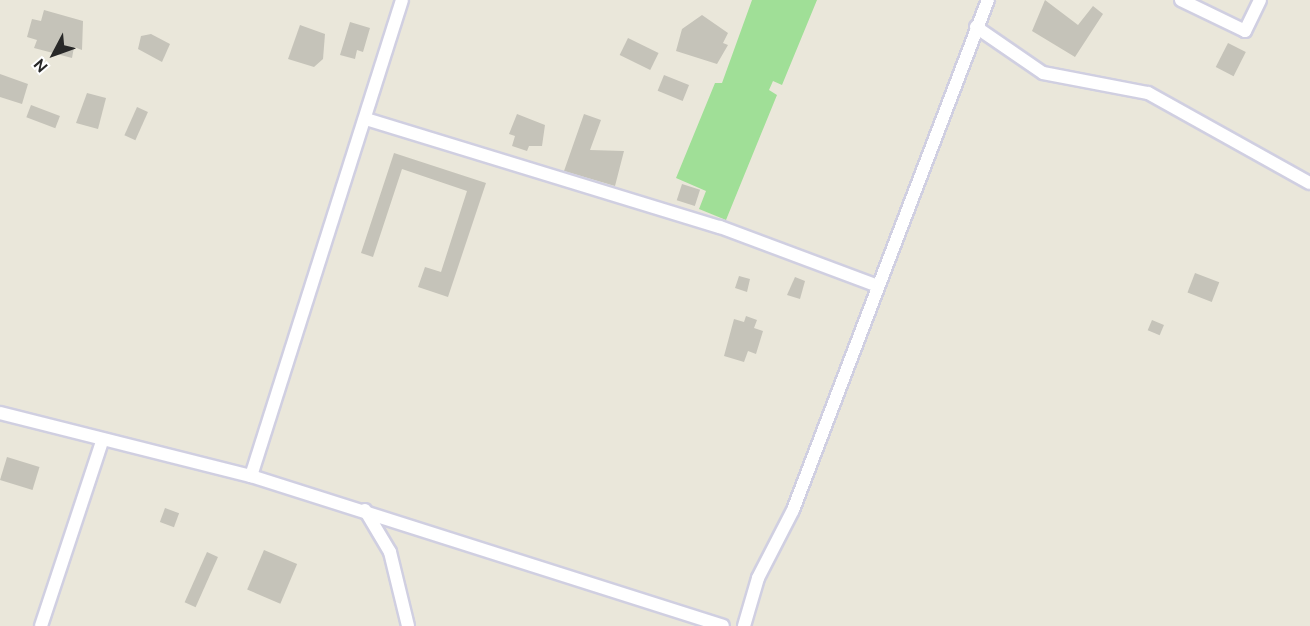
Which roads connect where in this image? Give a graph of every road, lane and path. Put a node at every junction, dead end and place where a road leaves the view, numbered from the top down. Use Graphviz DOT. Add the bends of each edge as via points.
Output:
graph roads {
  1 [pos="402,0"];
  2 [pos="988,0"];
  3 [pos="1181,0"];
  4 [pos="1260,0"];
  5 [pos="976,27"];
  6 [pos="366,119"];
  7 [pos="1310,183"];
  8 [pos="875,285"];
  9 [pos="0,413"];
  10 [pos="102,442"];
  11 [pos="251,476"];
  12 [pos="365,510"];
  13 [pos="40,626"];
  14 [pos="408,626"];
  15 [pos="723,626"];
  16 [pos="744,626"];
  1 -- 6 [label="street"];
  2 -- 5 [label="street"];
  3 -- 4 [label="street" via="1245,31"];
  5 -- 7 [label="street" via="1043,73 1148,93"];
  5 -- 8 [label="street"];
  6 -- 8 [label="street" via="720,227"];
  6 -- 11 [label="street"];
  8 -- 16 [label="street"];
  9 -- 10 [label="street"];
  10 -- 11 [label="street"];
  10 -- 13 [label="street"];
  11 -- 12 [label="street"];
  12 -- 14 [label="street" via="390,552"];
  12 -- 15 [label="street"];
}
